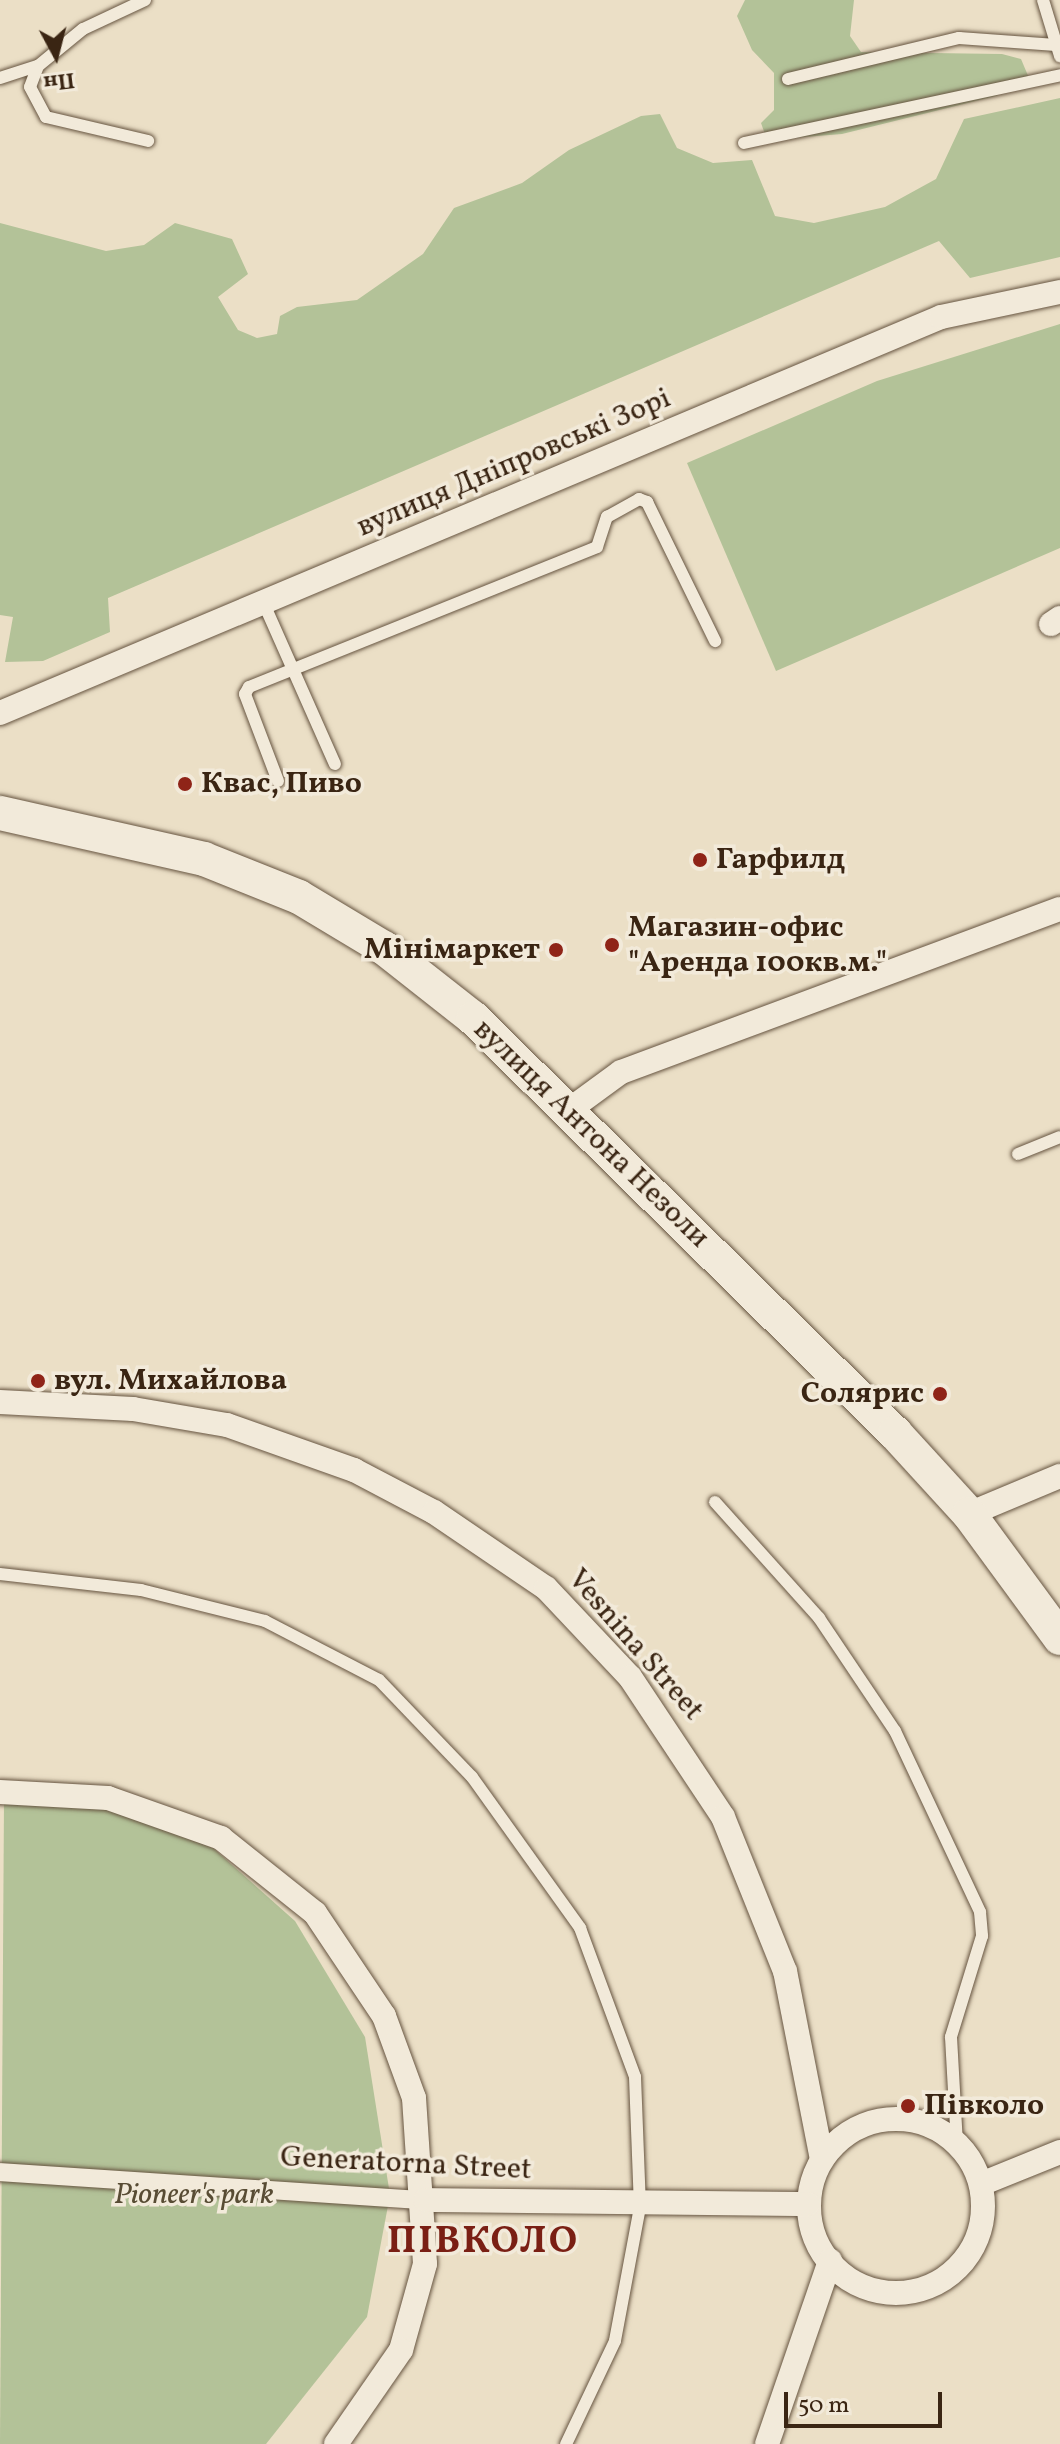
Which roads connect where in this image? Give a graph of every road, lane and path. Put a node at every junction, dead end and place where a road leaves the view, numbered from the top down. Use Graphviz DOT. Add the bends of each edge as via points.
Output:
graph roads {
  1 [pos="145,0"];
  2 [pos="1043,0"];
  3 [pos="1058,51"];
  4 [pos="38,66"];
  5 [pos="1060,75"];
  6 [pos="0,78"];
  7 [pos="788,79"];
  8 [pos="148,141"];
  9 [pos="744,143"];
  10 [pos="1060,292"];
  11 [pos="264,604"];
  12 [pos="715,641"];
  13 [pos="293,668"];
  14 [pos="2,710"];
  15 [pos="335,764"];
  16 [pos="278,781"];
  17 [pos="0,813"];
  18 [pos="1060,909"];
  19 [pos="569,1110"];
  20 [pos="1060,1137"];
  21 [pos="1018,1154"];
  22 [pos="0,1402"];
  23 [pos="1060,1476"];
  24 [pos="715,1502"];
  25 [pos="969,1514"];
  26 [pos="0,1574"];
  27 [pos="1060,1638"];
  28 [pos="0,1792"];
  29 [pos="957,2143"];
  30 [pos="1060,2152"];
  31 [pos="822,2159"];
  32 [pos="0,2172"];
  33 [pos="981,2184"];
  34 [pos="426,2200"];
  35 [pos="808,2204"];
  36 [pos="640,2207"];
  37 [pos="830,2261"];
  38 [pos="336,2444"];
  39 [pos="566,2444"];
  40 [pos="767,2444"];
  1 -- 4 [label="lane" via="83,29"];
  2 -- 3 [label="lane"];
  3 -- 7 [label="lane" via="959,38"];
  4 -- 6 [label="lane"];
  4 -- 8 [label="lane" via="30,87 46,117"];
  5 -- 9 [label="lane"];
  10 -- 11 [label="street, вулиця Дніпровські Зорі" via="941,317"];
  11 -- 13 [label="lane"];
  11 -- 14 [label="street, вулиця Дніпровські Зорі"];
  12 -- 13 [label="lane" via="641,499 607,517 597,547"];
  13 -- 15 [label="lane"];
  13 -- 16 [label="lane" via="245,694"];
  17 -- 19 [label="main road, вулиця Антона Незоли" via="204,859 299,897 384,948 462,1010"];
  18 -- 19 [label="street" via="621,1072"];
  19 -- 25 [label="main road, вулиця Антона Незоли"];
  20 -- 21 [label="lane"];
  22 -- 31 [label="street, Vesnina Street" via="133,1409 227,1425 354,1470 434,1512 546,1588 630,1677 723,1817 785,1971"];
  23 -- 25 [label="street"];
  24 -- 29 [label="lane" via="819,1618 895,1731 980,1912 982,1936 951,2037"];
  25 -- 27 [label="main road, вулиця Антона Незоли"];
  26 -- 36 [label="lane" via="141,1590 265,1621 379,1680 472,1777 580,1928 635,2077"];
  28 -- 34 [label="street" via="108,1798 165,1814 221,1838 315,1913 401,2053"];
  29 -- 31 [label="street" via="936,2128 886,2119 861,2126"];
  29 -- 33 [label="street"];
  30 -- 33 [label="street"];
  31 -- 35 [label="street, Vesnina Street"];
  32 -- 34 [label="street, Generatorna Street"];
  33 -- 37 [label="street" via="977,2239 942,2281 888,2293 861,2286"];
  34 -- 36 [label="street, Generatorna Street"];
  34 -- 38 [label="street" via="425,2264 401,2350"];
  35 -- 36 [label="street, Generatorna Street"];
  35 -- 37 [label="street" via="811,2229"];
  36 -- 39 [label="lane" via="615,2341"];
  37 -- 40 [label="street"];
}
